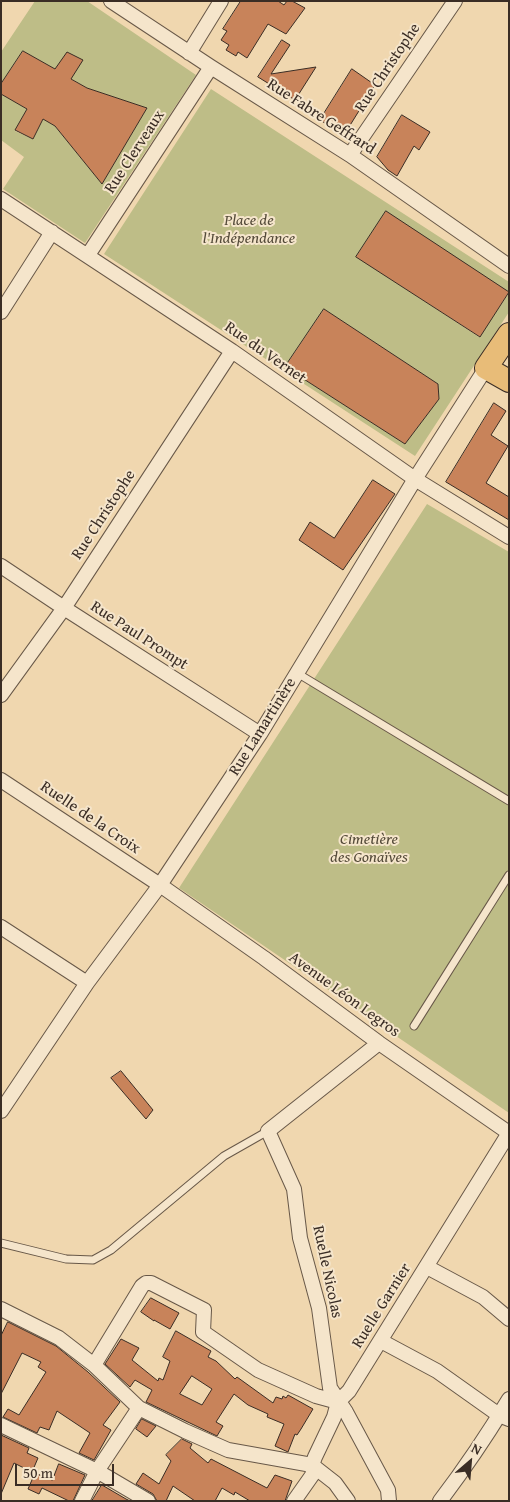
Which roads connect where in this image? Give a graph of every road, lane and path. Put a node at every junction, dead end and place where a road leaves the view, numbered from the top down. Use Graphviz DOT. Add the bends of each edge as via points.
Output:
graph roads {
  1 [pos="111,1"];
  2 [pos="221,1"];
  3 [pos="455,1"];
  4 [pos="189,54"];
  5 [pos="211,68"];
  6 [pos="350,155"];
  7 [pos="1,199"];
  8 [pos="52,232"];
  9 [pos="88,255"];
  10 [pos="509,266"];
  11 [pos="1,312"];
  12 [pos="509,334"];
  13 [pos="232,351"];
  14 [pos="486,368"];
  15 [pos="509,381"];
  16 [pos="415,479"];
  17 [pos="509,536"];
  18 [pos="1,566"];
  19 [pos="64,608"];
  20 [pos="297,673"];
  21 [pos="1,695"];
  22 [pos="260,734"];
  23 [pos="1,780"];
  24 [pos="509,801"];
  25 [pos="509,875"];
  26 [pos="160,885"];
  27 [pos="1,927"];
  28 [pos="86,983"];
  29 [pos="414,1026"];
  30 [pos="379,1043"];
  31 [pos="1,1111"];
  32 [pos="268,1130"];
  33 [pos="509,1133"];
  34 [pos="1,1243"];
  35 [pos="427,1267"];
  36 [pos="1,1309"];
  37 [pos="509,1318"];
  38 [pos="381,1341"];
  39 [pos="94,1365"];
  40 [pos="509,1399"];
  41 [pos="338,1402"];
  42 [pos="139,1408"];
  43 [pos="504,1417"];
  44 [pos="1,1425"];
  45 [pos="312,1465"];
  46 [pos="97,1471"];
  47 [pos="82,1501"];
  48 [pos="148,1501"];
  49 [pos="294,1501"];
  50 [pos="348,1501"];
  51 [pos="389,1501"];
  52 [pos="440,1501"];
  1 -- 4 [label="street, Rue Fabre Geffrard"];
  2 -- 4 [label="street"];
  3 -- 6 [label="street, Rue Christophe"];
  4 -- 5 [label="street, Rue Fabre Geffrard"];
  5 -- 6 [label="street, Rue Fabre Geffrard"];
  5 -- 9 [label="street, Rue Clerveaux"];
  6 -- 10 [label="street, Rue Fabre Geffrard"];
  7 -- 8 [label="street, Rue du Vernet"];
  8 -- 9 [label="street, Rue du Vernet"];
  8 -- 11 [label="street"];
  9 -- 13 [label="street, Rue du Vernet"];
  12 -- 14 [label="main road, Rue Lamartinère"];
  13 -- 16 [label="street, Rue du Vernet"];
  13 -- 19 [label="street, Rue Christophe"];
  14 -- 15 [label="main road"];
  14 -- 16 [label="street, Rue Lamartinère"];
  16 -- 17 [label="street, Rue du Vernet"];
  16 -- 20 [label="street, Rue Lamartinère"];
  18 -- 19 [label="street, Rue Paul Prompt"];
  19 -- 21 [label="street, Rue Christophe"];
  19 -- 22 [label="street, Rue Paul Prompt"];
  20 -- 22 [label="street, Rue Lamartinère"];
  20 -- 24 [label="lane"];
  22 -- 26 [label="street, Rue Lamartinère"];
  23 -- 26 [label="street, Ruelle de la Croix"];
  25 -- 29 [label="lane"];
  26 -- 28 [label="street, Rue Lamartinère"];
  26 -- 30 [label="street, Avenue Léon Legros"];
  27 -- 28 [label="street"];
  28 -- 31 [label="street, Rue Lamartinère"];
  30 -- 32 [label="street"];
  30 -- 33 [label="street, Avenue Léon Legros"];
  32 -- 34 [label="lane" via="224,1156 111,1250 93,1260 66,1259"];
  32 -- 41 [label="street, Ruelle Nicolas" via="294,1189 300,1238 319,1308 330,1388"];
  33 -- 35 [label="street, Ruelle Garnier"];
  35 -- 37 [label="street" via="483,1298"];
  35 -- 38 [label="street, Ruelle Garnier"];
  36 -- 39 [label="street" via="59,1338"];
  38 -- 41 [label="street, Ruelle Garnier" via="349,1391"];
  38 -- 43 [label="street" via="437,1371"];
  39 -- 41 [label="street" via="146,1283 204,1310 203,1332 258,1370 316,1396"];
  39 -- 42 [label="street"];
  40 -- 43 [label="street"];
  41 -- 45 [label="street, Ruelle Garnier"];
  41 -- 51 [label="street, Ruelle Nicolas" via="388,1490"];
  42 -- 45 [label="street" via="228,1450"];
  42 -- 46 [label="street"];
  43 -- 52 [label="street"];
  44 -- 46 [label="street"];
  45 -- 49 [label="street, Ruelle Garnier" via="313,1474"];
  45 -- 50 [label="street" via="334,1483"];
  46 -- 47 [label="street"];
  46 -- 48 [label="street"];
}
